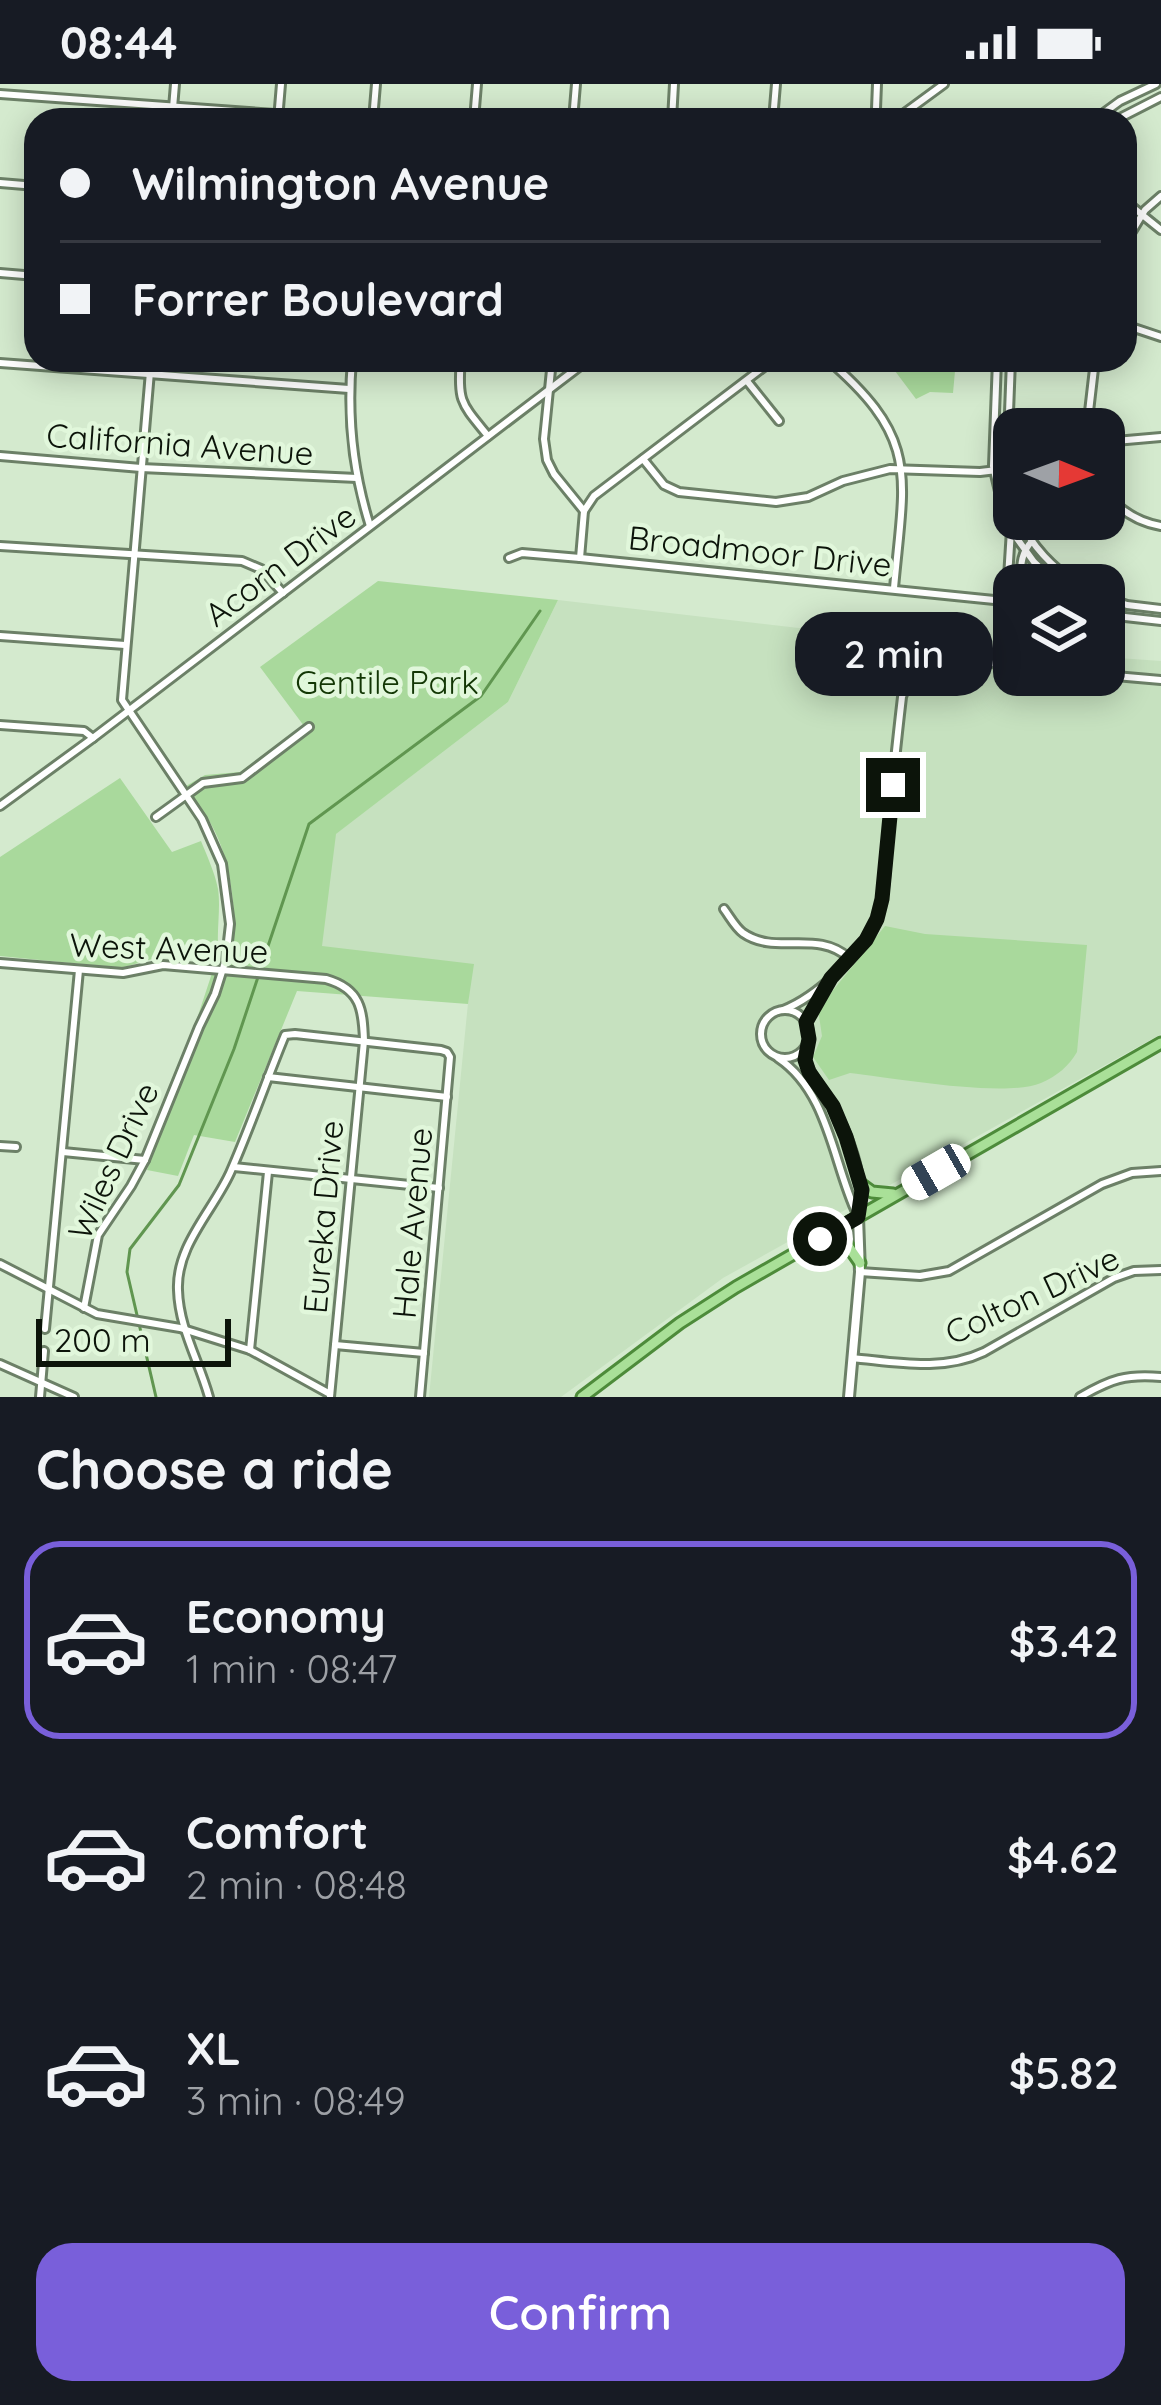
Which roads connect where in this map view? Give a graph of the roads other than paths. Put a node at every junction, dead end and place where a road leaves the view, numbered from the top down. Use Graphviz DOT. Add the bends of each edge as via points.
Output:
graph roads {
  1 [pos="175,84"];
  2 [pos="1156,84"];
  3 [pos="942,85"];
  4 [pos="0,94"];
  5 [pos="173,107"];
  6 [pos="184,108"];
  7 [pos="911,108"];
  8 [pos="1110,108"];
  9 [pos="1161,196"];
  10 [pos="1137,212"];
  11 [pos="1141,216"];
  12 [pos="1137,223"];
  13 [pos="1161,230"];
  14 [pos="122,372"];
  15 [pos="351,372"];
  16 [pos="460,372"];
  17 [pos="551,372"];
  18 [pos="571,372"];
  19 [pos="757,372"];
  20 [pos="839,372"];
  21 [pos="996,372"];
  22 [pos="1010,372"];
  23 [pos="1094,372"];
  24 [pos="149,374"];
  25 [pos="747,380"];
  26 [pos="349,389"];
  27 [pos="549,389"];
  28 [pos="994,408"];
  29 [pos="1009,408"];
  30 [pos="1090,408"];
  31 [pos="778,421"];
  32 [pos="488,436"];
  33 [pos="1161,437"];
  34 [pos="1125,440"];
  35 [pos="0,456"];
  36 [pos="644,459"];
  37 [pos="141,467"];
  38 [pos="903,468"];
  39 [pos="993,471"];
  40 [pos="357,478"];
  41 [pos="584,511"];
  42 [pos="1125,511"];
  43 [pos="370,526"];
  44 [pos="1161,526"];
  45 [pos="1018,540"];
  46 [pos="1032,541"];
  47 [pos="0,546"];
  48 [pos="1024,550"];
  49 [pos="133,556"];
  50 [pos="508,558"];
  51 [pos="580,558"];
  52 [pos="1022,564"];
  53 [pos="1038,564"];
  54 [pos="1052,564"];
  55 [pos="894,589"];
  56 [pos="283,593"];
  57 [pos="993,599"];
  58 [pos="1125,604"];
  59 [pos="1161,609"];
  60 [pos="1125,617"];
  61 [pos="1161,620"];
  62 [pos="0,636"];
  63 [pos="125,645"];
  64 [pos="993,664"];
  65 [pos="1125,677"];
  66 [pos="1161,680"];
  67 [pos="128,711"];
  68 [pos="0,725"];
  69 [pos="309,728"];
  70 [pos="93,738"];
  71 [pos="187,795"];
  72 [pos="0,806"];
  73 [pos="156,817"];
  74 [pos="724,909"];
  75 [pos="849,958"];
  76 [pos="0,963"];
  77 [pos="79,970"];
  78 [pos="223,970"];
  79 [pos="831,978"];
  80 [pos="783,1010"];
  81 [pos="806,1022"];
  82 [pos="364,1042"];
  83 [pos="1161,1042"];
  84 [pos="805,1048"];
  85 [pos="778,1058"];
  86 [pos="268,1077"];
  87 [pos="360,1089"];
  88 [pos="447,1097"];
  89 [pos="0,1146"];
  90 [pos="16,1148"];
  91 [pos="63,1152"];
  92 [pos="146,1160"];
  93 [pos="232,1167"];
  94 [pos="1161,1171"];
  95 [pos="268,1172"];
  96 [pos="350,1179"];
  97 [pos="861,1184"];
  98 [pos="439,1188"];
  99 [pos="898,1194"];
  100 [pos="858,1217"];
  101 [pos="820,1239"];
  102 [pos="0,1264"];
  103 [pos="860,1268"];
  104 [pos="1161,1270"];
  105 [pos="49,1291"];
  106 [pos="84,1308"];
  107 [pos="46,1329"];
  108 [pos="185,1330"];
  109 [pos="335,1345"];
  110 [pos="250,1349"];
  111 [pos="44,1351"];
  112 [pos="424,1353"];
  113 [pos="852,1358"];
  114 [pos="0,1364"];
  115 [pos="1161,1377"];
  116 [pos="41,1383"];
  117 [pos="330,1395"];
  118 [pos="40,1397"];
  119 [pos="74,1397"];
  120 [pos="208,1397"];
  121 [pos="419,1397"];
  122 [pos="582,1397"];
  123 [pos="849,1397"];
  124 [pos="1080,1397"];
  1 -- 5 [label="street"];
  2 -- 8 [label="street"];
  3 -- 7 [label="street"];
  4 -- 5 [label="street"];
  5 -- 6 [label="street"];
  9 -- 11 [label="street"];
  10 -- 11 [label="street"];
  11 -- 12 [label="street"];
  11 -- 13 [label="street"];
  14 -- 24 [label="street"];
  15 -- 26 [label="street"];
  16 -- 32 [label="street" via="459,396"];
  17 -- 27 [label="street"];
  18 -- 27 [label="street, Acorn Drive"];
  19 -- 25 [label="street"];
  20 -- 38 [label="street" via="884,419"];
  21 -- 28 [label="street"];
  22 -- 29 [label="street"];
  23 -- 30 [label="street"];
  24 -- 26 [label="street"];
  24 -- 37 [label="street"];
  25 -- 31 [label="street"];
  25 -- 36 [label="street"];
  26 -- 40 [label="street"];
  27 -- 32 [label="street, Acorn Drive"];
  27 -- 41 [label="street" via="547,460"];
  32 -- 43 [label="street, Acorn Drive"];
  33 -- 34 [label="street"];
  35 -- 37 [label="street, California Avenue"];
  36 -- 38 [label="street" via="679,492 776,502"];
  36 -- 41 [label="street"];
  37 -- 40 [label="street, California Avenue"];
  37 -- 49 [label="street"];
  38 -- 39 [label="street"];
  38 -- 55 [label="street"];
  40 -- 43 [label="street"];
  41 -- 51 [label="street"];
  42 -- 44 [label="street"];
  43 -- 56 [label="street, Acorn Drive"];
  45 -- 48 [label="street"];
  46 -- 48 [label="street"];
  46 -- 54 [label="street"];
  47 -- 49 [label="street"];
  48 -- 52 [label="street"];
  48 -- 53 [label="street"];
  49 -- 56 [label="street" via="242,561"];
  49 -- 63 [label="street"];
  50 -- 51 [label="street, Broadmoor Drive"];
  51 -- 55 [label="street, Broadmoor Drive"];
  55 -- 57 [label="street, Broadmoor Drive"];
  56 -- 67 [label="street, Acorn Drive"];
  58 -- 59 [label="street"];
  60 -- 61 [label="street"];
  62 -- 63 [label="street"];
  63 -- 67 [label="street" via="121,695"];
  64 -- 75 [label="street" via="941,660 906,684 882,899 872,931"];
  65 -- 66 [label="street"];
  67 -- 70 [label="street, Acorn Drive"];
  67 -- 71 [label="street, Wiles Drive"];
  68 -- 70 [label="street"];
  69 -- 71 [label="street" via="242,778 214,779"];
  70 -- 72 [label="street, Acorn Drive"];
  71 -- 73 [label="street"];
  71 -- 78 [label="street, Wiles Drive" via="227,886"];
  74 -- 75 [label="street" via="749,936 826,944"];
  75 -- 79 [label="street"];
  76 -- 77 [label="street, West Avenue"];
  77 -- 78 [label="street, West Avenue"];
  77 -- 91 [label="street"];
  78 -- 82 [label="street, West Avenue" via="334,980 363,1011"];
  78 -- 92 [label="street, Wiles Drive"];
  79 -- 80 [label="street"];
  79 -- 81 [label="street"];
  80 -- 81 [label="street"];
  80 -- 85 [label="street" via="769,1015 760,1033"];
  81 -- 84 [label="street"];
  82 -- 86 [label="street" via="285,1035"];
  82 -- 87 [label="street, Eureka Drive"];
  82 -- 88 [label="street, Hale Avenue" via="449,1054"];
  83 -- 99 [label="main road"];
  84 -- 85 [label="street"];
  84 -- 97 [label="street"];
  85 -- 100 [label="street" via="822,1119"];
  86 -- 87 [label="street"];
  86 -- 93 [label="street"];
  87 -- 88 [label="street"];
  87 -- 96 [label="street, Eureka Drive"];
  88 -- 98 [label="street, Hale Avenue"];
  89 -- 90 [label="street"];
  91 -- 92 [label="street"];
  91 -- 105 [label="street"];
  92 -- 106 [label="street, Wiles Drive" via="98,1235"];
  93 -- 95 [label="street"];
  93 -- 108 [label="street" via="180,1264"];
  94 -- 103 [label="street" via="1114,1179 949,1270 920,1276"];
  95 -- 96 [label="street"];
  95 -- 110 [label="street"];
  96 -- 98 [label="street"];
  96 -- 109 [label="street, Eureka Drive"];
  97 -- 99 [label="main road"];
  97 -- 100 [label="street"];
  98 -- 112 [label="street, Hale Avenue"];
  99 -- 100 [label="main road"];
  100 -- 101 [label="main road"];
  100 -- 103 [label="street"];
  101 -- 103 [label="main road" via="846,1243"];
  101 -- 122 [label="main road" via="704,1307"];
  102 -- 105 [label="street"];
  103 -- 113 [label="street"];
  104 -- 113 [label="street, Colton Drive" via="1114,1278 963,1361"];
  105 -- 106 [label="street"];
  105 -- 107 [label="street"];
  106 -- 108 [label="street"];
  108 -- 110 [label="street"];
  108 -- 120 [label="street"];
  109 -- 112 [label="street"];
  109 -- 117 [label="street, Eureka Drive"];
  110 -- 117 [label="street"];
  111 -- 116 [label="street"];
  112 -- 121 [label="street, Hale Avenue"];
  113 -- 123 [label="street"];
  114 -- 116 [label="street"];
  115 -- 124 [label="street" via="1118,1378"];
  116 -- 118 [label="street"];
  116 -- 119 [label="street"];
}
